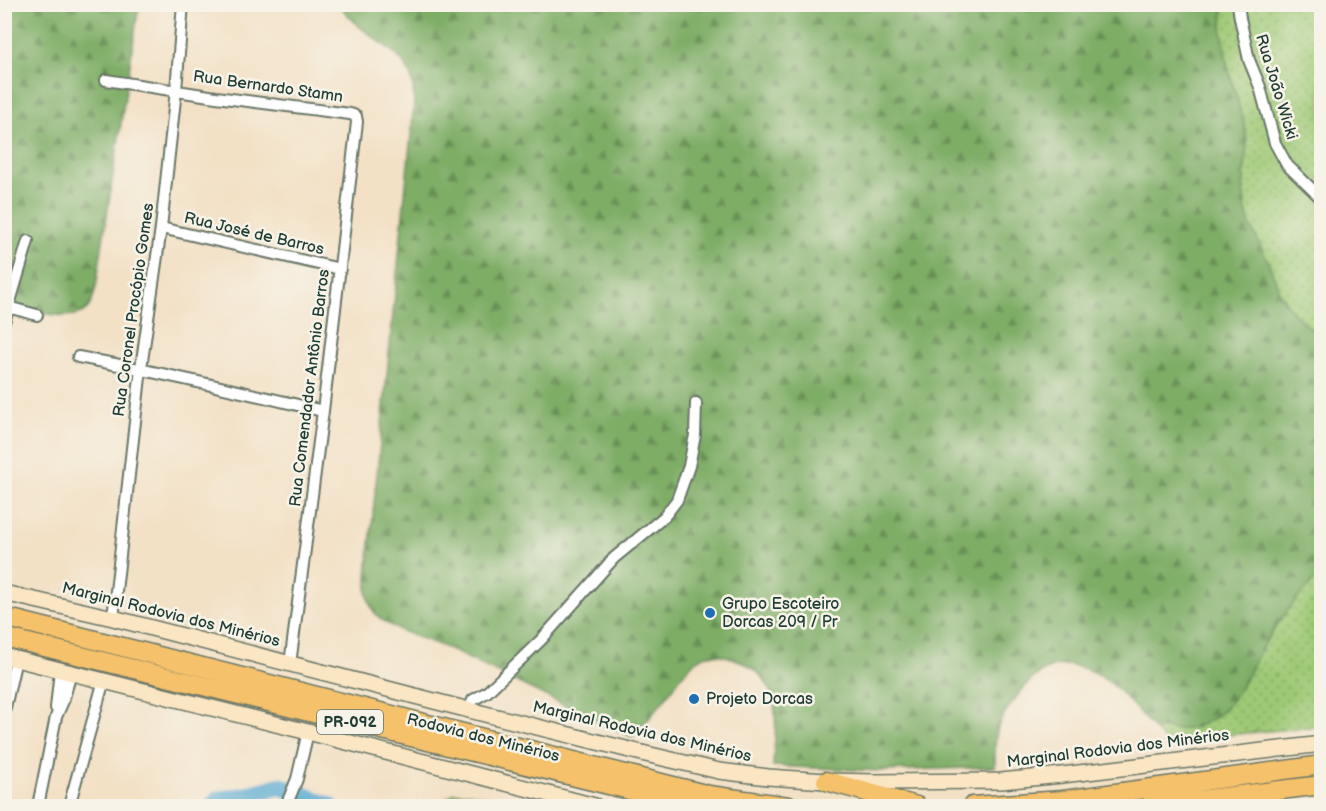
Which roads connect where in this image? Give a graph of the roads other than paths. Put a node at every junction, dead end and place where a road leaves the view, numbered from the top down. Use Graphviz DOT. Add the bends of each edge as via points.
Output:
graph roads {
  1 [pos="183,4"];
  2 [pos="1238,4"];
  3 [pos="106,80"];
  4 [pos="176,90"];
  5 [pos="356,116"];
  6 [pos="1322,199"];
  7 [pos="161,228"];
  8 [pos="28,241"];
  9 [pos="340,269"];
  10 [pos="7,307"];
  11 [pos="37,315"];
  12 [pos="4,322"];
  13 [pos="78,357"];
  14 [pos="141,368"];
  15 [pos="696,403"];
  16 [pos="323,411"];
  17 [pos="4,593"];
  18 [pos="4,617"];
  19 [pos="113,618"];
  20 [pos="4,637"];
  21 [pos="10,658"];
  22 [pos="290,664"];
  23 [pos="65,672"];
  24 [pos="104,680"];
  25 [pos="469,710"];
  26 [pos="4,711"];
  27 [pos="308,732"];
  28 [pos="1322,744"];
  29 [pos="1322,765"];
  30 [pos="826,781"];
  31 [pos="1322,785"];
  32 [pos="287,803"];
  33 [pos="38,805"];
  34 [pos="50,807"];
  35 [pos="69,807"];
  36 [pos="595,807"];
  37 [pos="695,807"];
  38 [pos="789,807"];
  39 [pos="917,807"];
  40 [pos="972,807"];
  41 [pos="1149,807"];
  1 -- 4 [label="street, Rua Coronel Procópio Gomes"];
  2 -- 6 [label="street, Rua João Wicki" via="1249,60 1275,143 1287,165"];
  3 -- 4 [label="street, Rua Bernardo Stamn"];
  4 -- 5 [label="street, Rua Bernardo Stamn"];
  4 -- 7 [label="street, Rua Coronel Procópio Gomes"];
  5 -- 9 [label="street, Rua Comendador Antônio Barros"];
  7 -- 9 [label="street, Rua José de Barros"];
  7 -- 14 [label="street, Rua Coronel Procópio Gomes"];
  8 -- 10 [label="street"];
  9 -- 16 [label="street, Rua Comendador Antônio Barros"];
  10 -- 11 [label="street"];
  10 -- 12 [label="street"];
  13 -- 14 [label="street"];
  14 -- 16 [label="street"];
  14 -- 19 [label="street, Rua Coronel Procópio Gomes"];
  15 -- 25 [label="street" via="689,466 677,500 663,517 607,564 541,640 487,692 473,700"];
  16 -- 22 [label="street, Rua Comendador Antônio Barros"];
  17 -- 19 [label="main road, Marginal Rodovia dos Minérios"];
  18 -- 38 [label="main road, Rodovia dos Minérios / PR-092" via="709,795"];
  19 -- 22 [label="main road, Marginal Rodovia dos Minérios"];
  20 -- 37 [label="main road, Rodovia dos Minérios / PR-092"];
  21 -- 23 [label="main road"];
  21 -- 26 [label="street"];
  22 -- 25 [label="main road, Marginal Rodovia dos Minérios"];
  23 -- 24 [label="main road"];
  23 -- 33 [label="street" via="56,699 56,717"];
  24 -- 27 [label="main road"];
  24 -- 35 [label="street"];
  25 -- 30 [label="main road, Marginal Rodovia dos Minérios" via="719,771"];
  27 -- 32 [label="street"];
  27 -- 36 [label="main road"];
  28 -- 30 [label="main road, Marginal Rodovia dos Minérios" via="1001,781"];
  29 -- 40 [label="main road" via="1063,800"];
  30 -- 39 [label="main road"];
  31 -- 41 [label="main road"];
  33 -- 34 [label="street"];
}
